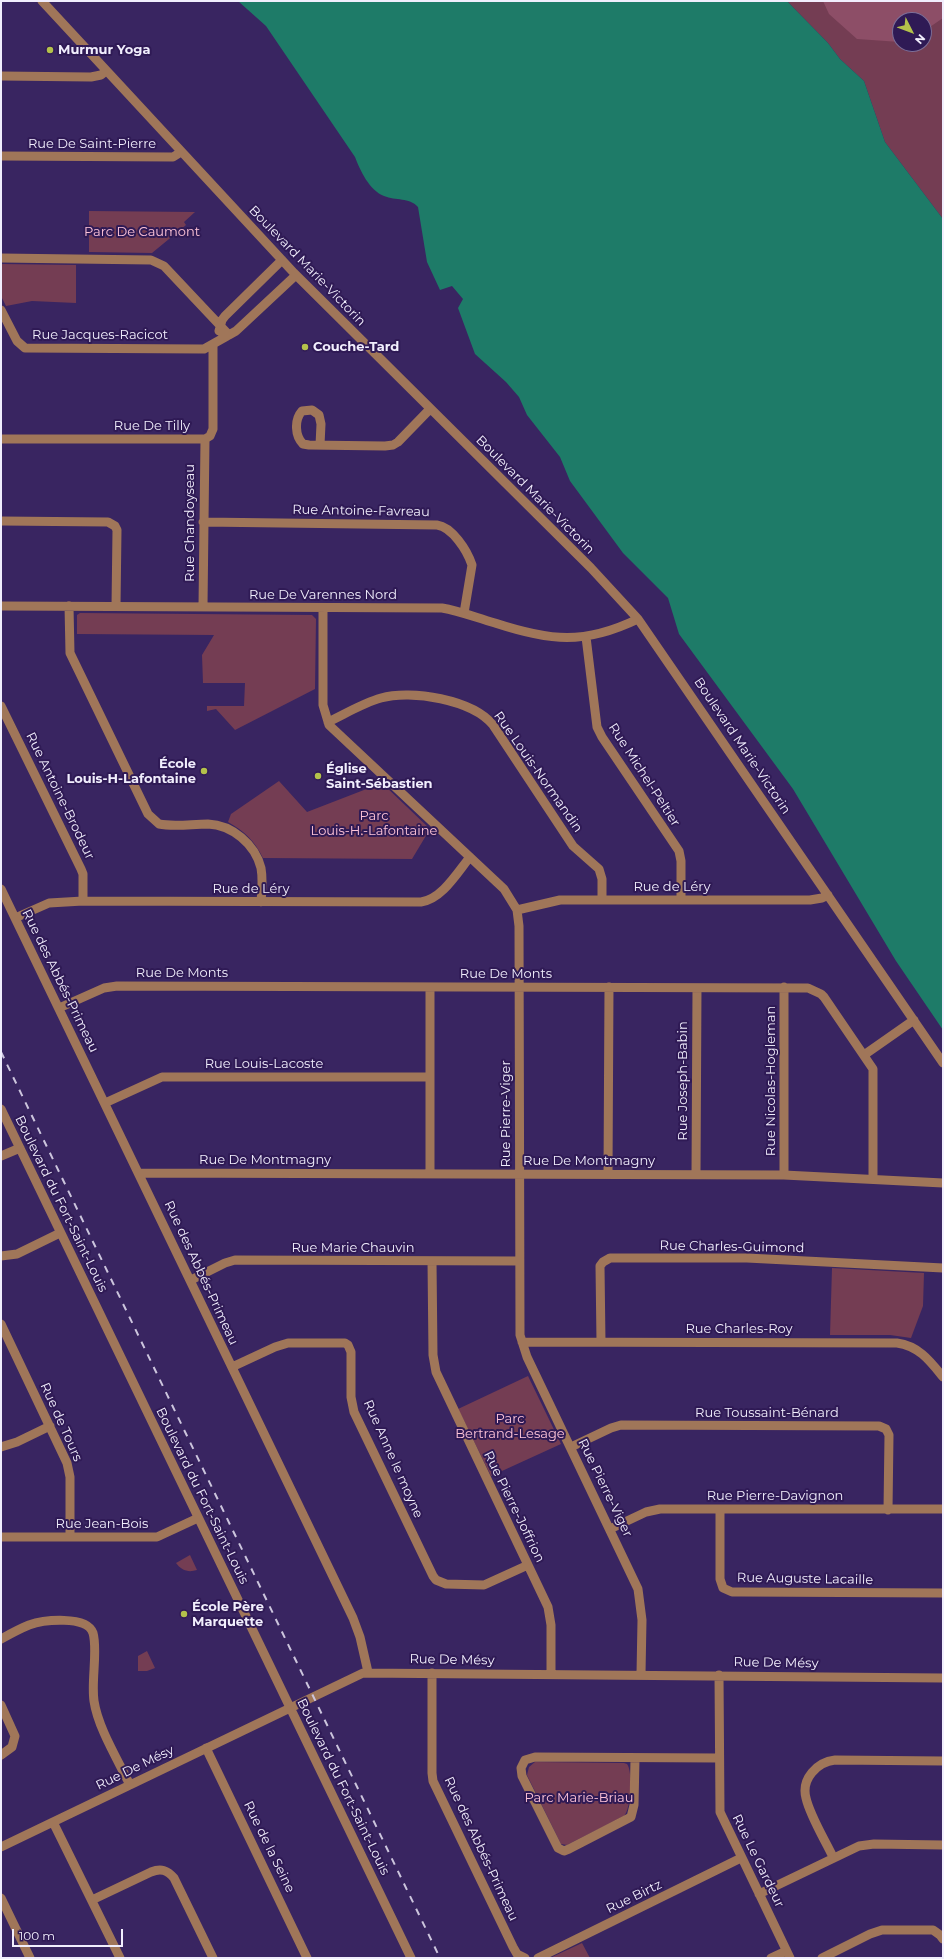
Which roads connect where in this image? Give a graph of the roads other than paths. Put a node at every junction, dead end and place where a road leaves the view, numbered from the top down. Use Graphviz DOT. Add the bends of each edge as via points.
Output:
graph roads {
  1 [pos="42,1"];
  2 [pos="106,71"];
  3 [pos="1,76"];
  4 [pos="181,152"];
  5 [pos="1,156"];
  6 [pos="1,258"];
  7 [pos="282,260"];
  8 [pos="296,275"];
  9 [pos="1,310"];
  10 [pos="220,326"];
  11 [pos="229,335"];
  12 [pos="215,342"];
  13 [pos="430,409"];
  14 [pos="1,439"];
  15 [pos="205,439"];
  16 [pos="320,445"];
  17 [pos="1,521"];
  18 [pos="203,522"];
  19 [pos="1,606"];
  20 [pos="69,606"];
  21 [pos="116,606"];
  22 [pos="203,606"];
  23 [pos="323,608"];
  24 [pos="464,613"];
  25 [pos="638,619"];
  26 [pos="586,638"];
  27 [pos="1,706"];
  28 [pos="328,722"];
  29 [pos="470,857"];
  30 [pos="1,889"];
  31 [pos="828,895"];
  32 [pos="602,900"];
  33 [pos="681,900"];
  34 [pos="82,901"];
  35 [pos="261,902"];
  36 [pos="517,910"];
  37 [pos="15,918"];
  38 [pos="430,987"];
  39 [pos="519,987"];
  40 [pos="609,987"];
  41 [pos="697,988"];
  42 [pos="784,988"];
  43 [pos="59,1008"];
  44 [pos="914,1020"];
  45 [pos="864,1055"];
  46 [pos="943,1062"];
  47 [pos="430,1077"];
  48 [pos="105,1103"];
  49 [pos="1,1109"];
  50 [pos="20,1148"];
  51 [pos="1,1156"];
  52 [pos="139,1173"];
  53 [pos="430,1173"];
  54 [pos="519,1173"];
  55 [pos="608,1174"];
  56 [pos="696,1174"];
  57 [pos="784,1175"];
  58 [pos="873,1179"];
  59 [pos="943,1183"];
  60 [pos="60,1233"];
  61 [pos="1,1256"];
  62 [pos="432,1261"];
  63 [pos="519,1261"];
  64 [pos="943,1268"];
  65 [pos="190,1280"];
  66 [pos="1,1324"];
  67 [pos="522,1342"];
  68 [pos="601,1342"];
  69 [pos="232,1367"];
  70 [pos="943,1377"];
  71 [pos="50,1426"];
  72 [pos="1,1447"];
  73 [pos="571,1447"];
  74 [pos="720,1509"];
  75 [pos="943,1509"];
  76 [pos="888,1510"];
  77 [pos="198,1518"];
  78 [pos="610,1529"];
  79 [pos="70,1536"];
  80 [pos="1,1537"];
  81 [pos="528,1565"];
  82 [pos="943,1593"];
  83 [pos="1,1639"];
  84 [pos="368,1672"];
  85 [pos="432,1672"];
  86 [pos="551,1674"];
  87 [pos="641,1674"];
  88 [pos="720,1675"];
  89 [pos="943,1678"];
  90 [pos="1,1705"];
  91 [pos="290,1707"];
  92 [pos="206,1748"];
  93 [pos="1,1755"];
  94 [pos="718,1758"];
  95 [pos="635,1759"];
  96 [pos="943,1761"];
  97 [pos="130,1785"];
  98 [pos="53,1822"];
  99 [pos="943,1844"];
  100 [pos="1,1847"];
  101 [pos="833,1857"];
  102 [pos="741,1858"];
  103 [pos="759,1894"];
  104 [pos="1,1898"];
  105 [pos="92,1900"];
  106 [pos="943,1939"];
  107 [pos="788,1954"];
  108 [pos="30,1958"];
  109 [pos="120,1958"];
  110 [pos="213,1958"];
  111 [pos="308,1958"];
  112 [pos="411,1958"];
  113 [pos="525,1958"];
  114 [pos="538,1958"];
  115 [pos="771,1958"];
  116 [pos="822,1958"];
  1 -- 2 [label="street, Boulevard Marie-Victorin"];
  2 -- 3 [label="street" via="102,75 91,77"];
  2 -- 4 [label="street, Boulevard Marie-Victorin"];
  4 -- 5 [label="street, Rue De Saint-Pierre" via="173,157"];
  4 -- 7 [label="street, Boulevard Marie-Victorin"];
  6 -- 10 [label="street" via="151,260 164,266"];
  7 -- 8 [label="street, Boulevard Marie-Victorin"];
  7 -- 10 [label="street" via="225,316"];
  8 -- 11 [label="street, Rue Jacques-Racicot"];
  8 -- 13 [label="street, Boulevard Marie-Victorin"];
  9 -- 12 [label="street, Rue Jacques-Racicot" via="17,341 25,348 204,349"];
  10 -- 11 [label="street"];
  10 -- 12 [label="street"];
  11 -- 12 [label="street, Rue Jacques-Racicot"];
  12 -- 15 [label="street, Rue De Tilly" via="213,429 210,436"];
  13 -- 16 [label="street" via="392,445"];
  13 -- 25 [label="street, Boulevard Marie-Victorin" via="591,568"];
  14 -- 15 [label="street, Rue De Tilly"];
  15 -- 18 [label="street, Rue Chandoyseau"];
  17 -- 21 [label="street" via="112,523 117,530"];
  18 -- 22 [label="street, Rue Chandoyseau"];
  18 -- 24 [label="street, Rue Antoine-Favreau" via="444,526 451,532 472,564"];
  19 -- 20 [label="street, Rue De Varennes Nord"];
  20 -- 21 [label="street, Rue De Varennes Nord"];
  20 -- 35 [label="street" via="70,654 148,814 159,824 209,824 240,836 259,861 262,876"];
  21 -- 22 [label="street, Rue De Varennes Nord"];
  22 -- 23 [label="street, Rue De Varennes Nord"];
  23 -- 24 [label="street, Rue De Varennes Nord" via="442,608"];
  23 -- 28 [label="street, Rue Pierre-Viger" via="323,705"];
  24 -- 26 [label="street, Rue De Varennes Nord" via="537,635"];
  25 -- 26 [label="street, Rue De Varennes Nord"];
  25 -- 31 [label="street, Boulevard Marie-Victorin"];
  26 -- 33 [label="street, Rue Michel-Peltier" via="598,727 602,737 679,851"];
  27 -- 34 [label="street, Rue Antoine-Brodeur" via="83,874"];
  28 -- 29 [label="street, Rue Pierre-Viger"];
  28 -- 32 [label="street, Rue Louis-Normandin" via="372,701 394,695 430,697 480,713 493,725 574,846 599,869 602,879"];
  29 -- 35 [label="street, Rue de Léry" via="439,894 426,902"];
  29 -- 36 [label="street, Rue Pierre-Viger" via="504,889"];
  30 -- 37 [label="street, Rue des Abbés-Primeau"];
  31 -- 33 [label="street, Rue de Léry" via="810,900"];
  31 -- 44 [label="street, Boulevard Marie-Victorin"];
  32 -- 33 [label="street, Rue de Léry"];
  32 -- 36 [label="street, Rue de Léry" via="554,900"];
  34 -- 35 [label="street, Rue de Léry"];
  34 -- 37 [label="street, Rue de Léry" via="49,903"];
  36 -- 39 [label="street, Rue Pierre-Viger"];
  37 -- 43 [label="street, Rue des Abbés-Primeau"];
  38 -- 39 [label="street, Rue De Monts"];
  38 -- 43 [label="street, Rue De Monts" via="117,986 104,988"];
  38 -- 47 [label="street"];
  39 -- 40 [label="street, Rue De Monts"];
  39 -- 54 [label="street, Rue Pierre-Viger"];
  40 -- 41 [label="street, Rue De Monts"];
  40 -- 55 [label="street"];
  41 -- 42 [label="street, Rue De Monts"];
  41 -- 56 [label="street, Rue Joseph-Babin"];
  42 -- 45 [label="street, Rue De Monts" via="808,988 821,994"];
  42 -- 57 [label="street, Rue Nicolas-Hogleman"];
  43 -- 48 [label="street, Rue des Abbés-Primeau"];
  44 -- 45 [label="street"];
  44 -- 46 [label="street, Boulevard Marie-Victorin"];
  45 -- 58 [label="street, Rue De Monts" via="874,1074"];
  47 -- 48 [label="street, Rue Louis-Lacoste" via="162,1077"];
  47 -- 53 [label="street"];
  48 -- 52 [label="street, Rue des Abbés-Primeau"];
  49 -- 50 [label="street, Boulevard du Fort-Saint-Louis"];
  50 -- 51 [label="street"];
  50 -- 60 [label="street, Boulevard du Fort-Saint-Louis"];
  52 -- 53 [label="street, Rue De Montmagny"];
  52 -- 65 [label="street, Rue des Abbés-Primeau"];
  53 -- 54 [label="street, Rue De Montmagny"];
  54 -- 55 [label="street, Rue De Montmagny"];
  54 -- 63 [label="street, Rue Pierre-Viger"];
  55 -- 56 [label="street, Rue De Montmagny"];
  56 -- 57 [label="street, Rue De Montmagny"];
  57 -- 58 [label="street, Rue De Montmagny"];
  58 -- 59 [label="street, Rue De Montmagny"];
  60 -- 61 [label="street" via="17,1254"];
  60 -- 77 [label="street, Boulevard du Fort-Saint-Louis"];
  62 -- 63 [label="street, Rue Marie Chauvin"];
  62 -- 65 [label="street, Rue Marie Chauvin" via="235,1260"];
  62 -- 81 [label="street, Rue Pierre-Joffrion" via="433,1355 436,1372"];
  63 -- 67 [label="street, Rue Pierre-Viger" via="519,1327"];
  64 -- 68 [label="street, Rue Charles-Guimond" via="747,1258 610,1258 600,1266"];
  65 -- 69 [label="street, Rue des Abbés-Primeau"];
  66 -- 71 [label="street, Rue de Tours"];
  67 -- 68 [label="street, Rue Charles-Roy"];
  67 -- 73 [label="street, Rue Pierre-Viger"];
  68 -- 70 [label="street, Rue Charles-Roy" via="897,1343 918,1350 930,1360"];
  69 -- 81 [label="street, Rue Anne le moyne" via="288,1343 341,1342 348,1345 351,1352 351,1397 354,1412 436,1580 446,1584 484,1585"];
  69 -- 84 [label="street, Rue des Abbés-Primeau" via="353,1618"];
  71 -- 72 [label="street"];
  71 -- 79 [label="street, Rue de Tours" via="69,1469"];
  73 -- 76 [label="street, Rue Toussaint-Bénard" via="621,1425 883,1427 889,1435"];
  73 -- 78 [label="street, Rue Pierre-Viger"];
  74 -- 76 [label="street, Rue Pierre-Davignon"];
  74 -- 78 [label="street, Rue Pierre-Davignon" via="653,1510"];
  74 -- 82 [label="street, Rue Auguste Lacaille" via="720,1579 723,1588 728,1591"];
  75 -- 76 [label="street, Rue Pierre-Davignon"];
  77 -- 79 [label="street, Rue Jean-Bois" via="157,1537"];
  77 -- 91 [label="street, Boulevard du Fort-Saint-Louis"];
  78 -- 87 [label="street, Rue Pierre-Viger" via="633,1576 640,1598"];
  79 -- 80 [label="street, Rue Jean-Bois"];
  81 -- 86 [label="street, Rue Pierre-Joffrion" via="551,1616"];
  83 -- 97 [label="street" via="29,1625 46,1621 80,1621 90,1628 94,1639 94,1701 101,1723"];
  84 -- 85 [label="street, Rue De Mésy"];
  84 -- 91 [label="street, Rue De Mésy"];
  85 -- 86 [label="street, Rue De Mésy"];
  85 -- 113 [label="street, Rue des Abbés-Primeau" via="433,1781 513,1947 517,1954"];
  86 -- 87 [label="street, Rue De Mésy"];
  87 -- 88 [label="street, Rue De Mésy"];
  88 -- 89 [label="street, Rue De Mésy"];
  88 -- 94 [label="street, Rue Le Gardeur"];
  90 -- 93 [label="street" via="15,1736 12,1747"];
  91 -- 92 [label="street, Rue De Mésy"];
  91 -- 112 [label="street, Boulevard du Fort-Saint-Louis"];
  92 -- 97 [label="street, Rue De Mésy"];
  92 -- 111 [label="street, Rue de la Seine"];
  94 -- 95 [label="street"];
  94 -- 102 [label="street, Rue Le Gardeur" via="720,1812"];
  95 -- 95 [label="street" via="535,1757 525,1760 522,1764 522,1776 558,1848 569,1850 631,1817 634,1805"];
  96 -- 101 [label="street" via="835,1760 814,1769 806,1783 805,1798"];
  97 -- 98 [label="street, Rue De Mésy"];
  98 -- 100 [label="street, Rue De Mésy"];
  98 -- 105 [label="street"];
  99 -- 101 [label="street" via="866,1844"];
  101 -- 103 [label="street"];
  102 -- 103 [label="street, Rue Le Gardeur"];
  102 -- 114 [label="street, Rue Birtz"];
  103 -- 107 [label="street, Rue Le Gardeur"];
  104 -- 108 [label="street"];
  105 -- 109 [label="street"];
  105 -- 110 [label="street" via="151,1872 164,1870 174,1878"];
  106 -- 116 [label="street" via="933,1930 882,1930"];
  107 -- 115 [label="street"];
}
